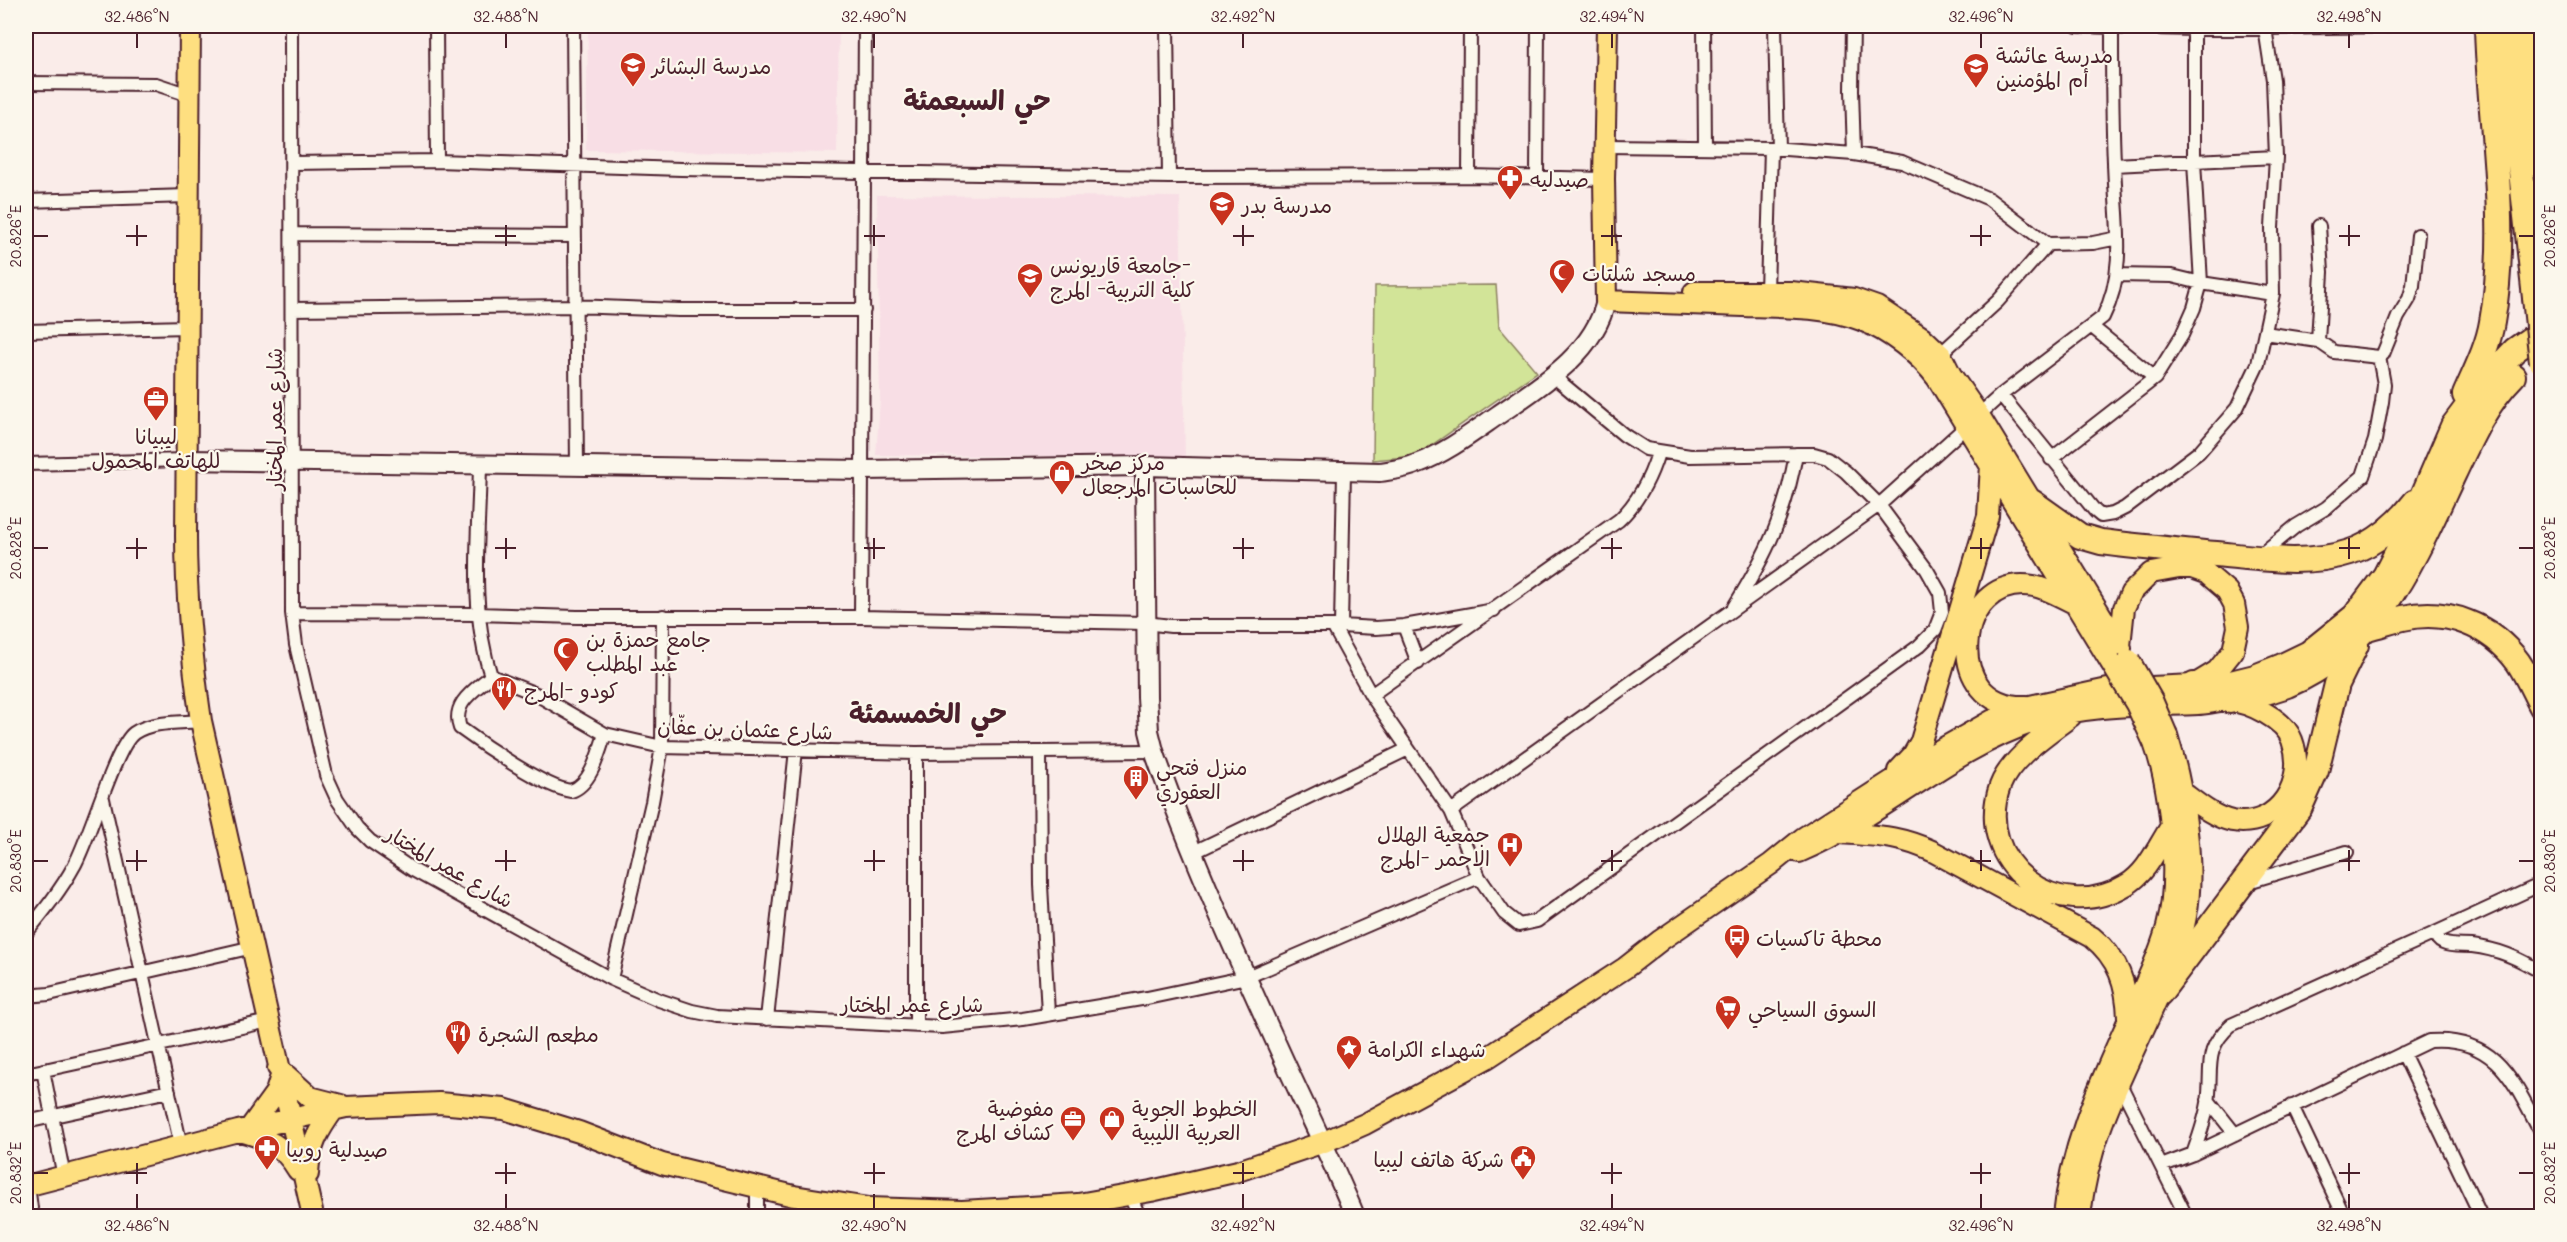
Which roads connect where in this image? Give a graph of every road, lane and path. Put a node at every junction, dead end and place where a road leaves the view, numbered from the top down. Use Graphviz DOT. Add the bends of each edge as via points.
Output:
graph roads {
  1 [pos="190,26"];
  2 [pos="291,26"];
  3 [pos="436,26"];
  4 [pos="573,26"];
  5 [pos="865,26"];
  6 [pos="1167,26"];
  7 [pos="1470,26"];
  8 [pos="1538,26"];
  9 [pos="1607,26"];
  10 [pos="1704,26"];
  11 [pos="1775,26"];
  12 [pos="1853,26"];
  13 [pos="2077,26"];
  14 [pos="2319,26"];
  15 [pos="2391,26"];
  16 [pos="2487,26"];
  17 [pos="2505,26"];
  18 [pos="2526,26"];
  19 [pos="2194,27"];
  20 [pos="2112,28"];
  21 [pos="2265,28"];
  22 [pos="26,83"];
  23 [pos="189,95"];
  24 [pos="1606,146"];
  25 [pos="1705,147"];
  26 [pos="1775,148"];
  27 [pos="1854,154"];
  28 [pos="2276,157"];
  29 [pos="437,161"];
  30 [pos="2194,161"];
  31 [pos="292,163"];
  32 [pos="574,164"];
  33 [pos="2114,165"];
  34 [pos="2541,166"];
  35 [pos="864,172"];
  36 [pos="1469,176"];
  37 [pos="1169,177"];
  38 [pos="1537,177"];
  39 [pos="1604,178"];
  40 [pos="188,196"];
  41 [pos="26,201"];
  42 [pos="2319,226"];
  43 [pos="293,234"];
  44 [pos="574,236"];
  45 [pos="2418,236"];
  46 [pos="2118,238"];
  47 [pos="2048,244"];
  48 [pos="2117,275"];
  49 [pos="2201,283"];
  50 [pos="1767,291"];
  51 [pos="2273,294"];
  52 [pos="1606,296"];
  53 [pos="574,306"];
  54 [pos="292,309"];
  55 [pos="864,310"];
  56 [pos="2091,326"];
  57 [pos="187,327"];
  58 [pos="26,331"];
  59 [pos="2541,331"];
  60 [pos="2265,333"];
  61 [pos="2318,341"];
  62 [pos="2541,352"];
  63 [pos="2379,357"];
  64 [pos="1934,360"];
  65 [pos="2541,362"];
  66 [pos="1553,376"];
  67 [pos="2155,378"];
  68 [pos="2001,395"];
  69 [pos="1974,421"];
  70 [pos="2453,426"];
  71 [pos="1658,453"];
  72 [pos="1796,454"];
  73 [pos="2051,459"];
  74 [pos="187,460"];
  75 [pos="293,462"];
  76 [pos="26,464"];
  77 [pos="480,464"];
  78 [pos="1991,464"];
  79 [pos="577,466"];
  80 [pos="1145,466"];
  81 [pos="863,470"];
  82 [pos="1344,472"];
  83 [pos="2429,484"];
  84 [pos="2032,502"];
  85 [pos="1879,506"];
  86 [pos="2257,558"];
  87 [pos="2076,604"];
  88 [pos="1494,610"];
  89 [pos="1731,612"];
  90 [pos="292,614"];
  91 [pos="478,614"];
  92 [pos="663,616"];
  93 [pos="861,617"];
  94 [pos="1145,623"];
  95 [pos="1337,626"];
  96 [pos="1404,626"];
  97 [pos="2363,631"];
  98 [pos="2120,656"];
  99 [pos="1418,663"];
  100 [pos="491,676"];
  101 [pos="2194,686"];
  102 [pos="1371,695"];
  103 [pos="2230,701"];
  104 [pos="2030,706"];
  105 [pos="2541,707"];
  106 [pos="2077,712"];
  107 [pos="201,721"];
  108 [pos="605,734"];
  109 [pos="2160,739"];
  110 [pos="662,747"];
  111 [pos="1408,749"];
  112 [pos="796,750"];
  113 [pos="1154,751"];
  114 [pos="1040,752"];
  115 [pos="916,753"];
  116 [pos="2182,792"];
  117 [pos="1875,794"];
  118 [pos="103,799"];
  119 [pos="1451,811"];
  120 [pos="2170,828"];
  121 [pos="1840,833"];
  122 [pos="2347,852"];
  123 [pos="1192,853"];
  124 [pos="1771,864"];
  125 [pos="1479,877"];
  126 [pos="2245,883"];
  127 [pos="2541,888"];
  128 [pos="26,933"];
  129 [pos="2435,933"];
  130 [pos="253,947"];
  131 [pos="142,971"];
  132 [pos="2541,973"];
  133 [pos="1247,977"];
  134 [pos="610,979"];
  135 [pos="2160,993"];
  136 [pos="26,996"];
  137 [pos="1048,1014"];
  138 [pos="767,1019"];
  139 [pos="269,1021"];
  140 [pos="2128,1022"];
  141 [pos="916,1026"];
  142 [pos="159,1045"];
  143 [pos="2133,1051"];
  144 [pos="2403,1053"];
  145 [pos="43,1070"];
  146 [pos="279,1073"];
  147 [pos="26,1074"];
  148 [pos="2119,1082"];
  149 [pos="169,1091"];
  150 [pos="2208,1100"];
  151 [pos="2292,1106"];
  152 [pos="340,1108"];
  153 [pos="53,1116"];
  154 [pos="289,1120"];
  155 [pos="26,1122"];
  156 [pos="244,1129"];
  157 [pos="2235,1134"];
  158 [pos="2541,1135"];
  159 [pos="1324,1142"];
  160 [pos="181,1146"];
  161 [pos="2193,1154"];
  162 [pos="2161,1166"];
  163 [pos="64,1177"];
  164 [pos="27,1185"];
  165 [pos="306,1188"];
  166 [pos="757,1188"];
  167 [pos="1130,1196"];
  168 [pos="32,1216"];
  169 [pos="313,1216"];
  170 [pos="757,1216"];
  171 [pos="1139,1216"];
  172 [pos="1354,1216"];
  173 [pos="2064,1216"];
  174 [pos="2080,1216"];
  175 [pos="2186,1216"];
  176 [pos="2344,1216"];
  177 [pos="2481,1216"];
  1 -- 23 [label="main road"];
  2 -- 31 [label="street, شارع عمر المختار"];
  3 -- 29 [label="street"];
  4 -- 32 [label="street"];
  5 -- 35 [label="street"];
  6 -- 37 [label="street"];
  7 -- 36 [label="street"];
  8 -- 38 [label="street"];
  9 -- 24 [label="main road"];
  10 -- 25 [label="street"];
  11 -- 26 [label="street"];
  12 -- 27 [label="street"];
  13 -- 20 [label="street"];
  14 -- 15 [label="street"];
  14 -- 21 [label="street"];
  16 -- 70 [label="highway" via="2501,222 2499,272 2492,325"];
  17 -- 65 [label="highway, bridge"];
  18 -- 34 [label="highway"];
  19 -- 20 [label="street"];
  19 -- 21 [label="street"];
  19 -- 30 [label="street"];
  20 -- 33 [label="street"];
  21 -- 28 [label="street" via="2273,80"];
  22 -- 23 [label="street" via="156,84"];
  23 -- 40 [label="main road"];
  24 -- 25 [label="street"];
  24 -- 39 [label="main road"];
  25 -- 26 [label="street"];
  26 -- 27 [label="street"];
  26 -- 50 [label="street"];
  27 -- 47 [label="street" via="1902,162 1957,184 1989,199"];
  28 -- 30 [label="street"];
  28 -- 51 [label="street"];
  29 -- 31 [label="street"];
  29 -- 32 [label="street"];
  30 -- 33 [label="street"];
  30 -- 49 [label="street"];
  31 -- 43 [label="street, شارع عمر المختار"];
  32 -- 35 [label="street"];
  32 -- 44 [label="street"];
  33 -- 46 [label="street"];
  35 -- 37 [label="street"];
  35 -- 55 [label="street"];
  36 -- 37 [label="street"];
  36 -- 38 [label="street"];
  38 -- 39 [label="street"];
  39 -- 52 [label="main road"];
  40 -- 41 [label="street"];
  40 -- 57 [label="main road"];
  42 -- 61 [label="street" via="2322,272"];
  43 -- 44 [label="street"];
  43 -- 54 [label="street, شارع عمر المختار"];
  44 -- 53 [label="street"];
  45 -- 63 [label="street" via="2409,299"];
  46 -- 47 [label="street"];
  46 -- 48 [label="street"];
  47 -- 64 [label="street" via="1998,301"];
  48 -- 49 [label="street" via="2172,276"];
  48 -- 56 [label="street" via="2112,301 2103,317"];
  49 -- 51 [label="street"];
  49 -- 67 [label="street" via="2190,317"];
  50 -- 52 [label="main road"];
  50 -- 64 [label="main road" via="1824,294 1862,302 1922,337"];
  51 -- 60 [label="street"];
  52 -- 64 [label="main road" via="1830,312 1862,320"];
  52 -- 66 [label="street" via="1596,328"];
  53 -- 54 [label="street"];
  53 -- 55 [label="street"];
  53 -- 79 [label="street"];
  54 -- 75 [label="street, شارع عمر المختار"];
  55 -- 81 [label="street"];
  56 -- 67 [label="street"];
  56 -- 68 [label="street"];
  57 -- 58 [label="street"];
  57 -- 74 [label="main road"];
  59 -- 70 [label="highway" via="2491,375"];
  60 -- 61 [label="street"];
  60 -- 73 [label="street" via="2258,364 2237,408 2199,453 2125,508 2102,516"];
  61 -- 63 [label="street" via="2334,352"];
  62 -- 97 [label="highway" via="2504,385 2482,416 2404,576"];
  63 -- 86 [label="street" via="2384,384 2382,402 2375,440 2362,476 2326,508 2296,526"];
  64 -- 69 [label="main road"];
  66 -- 71 [label="street" via="1624,435"];
  66 -- 82 [label="street" via="1463,439 1414,465 1380,472"];
  67 -- 73 [label="street"];
  68 -- 69 [label="street"];
  68 -- 73 [label="street"];
  69 -- 78 [label="main road"];
  69 -- 84 [label="main road"];
  69 -- 85 [label="street"];
  70 -- 83 [label="highway"];
  71 -- 72 [label="street"];
  71 -- 88 [label="street" via="1646,486 1620,520"];
  72 -- 85 [label="street" via="1828,458"];
  72 -- 89 [label="street" via="1780,523"];
  74 -- 75 [label="street"];
  74 -- 76 [label="street"];
  74 -- 107 [label="main road" via="186,593"];
  75 -- 77 [label="street"];
  75 -- 90 [label="street, شارع عمر المختار"];
  77 -- 79 [label="street"];
  77 -- 91 [label="street"];
  78 -- 87 [label="main road"];
  78 -- 117 [label="main road" via="1988,516 1921,741 1903,767"];
  79 -- 81 [label="street"];
  80 -- 81 [label="street"];
  80 -- 82 [label="street"];
  80 -- 94 [label="street"];
  81 -- 93 [label="street"];
  82 -- 95 [label="street"];
  83 -- 86 [label="highway" via="2412,506 2369,544 2349,552 2301,560"];
  83 -- 101 [label="highway" via="2385,576 2355,616 2337,632 2309,653 2255,677"];
  84 -- 86 [label="highway" via="2080,536 2102,542"];
  84 -- 98 [label="main road"];
  85 -- 89 [label="street"];
  85 -- 125 [label="street" via="1940,593 1942,612 1935,630 1919,646 1538,921 1519,925 1510,920"];
  87 -- 98 [label="main road"];
  87 -- 104 [label="main road" via="2033,586 2012,587 1996,593 1971,620 1966,652 1977,683 2002,702"];
  88 -- 96 [label="street"];
  88 -- 99 [label="street"];
  89 -- 119 [label="street"];
  90 -- 91 [label="street"];
  90 -- 134 [label="street, شارع عمر المختار" via="326,776 357,828 413,870"];
  91 -- 92 [label="street"];
  91 -- 100 [label="street"];
  92 -- 93 [label="street"];
  92 -- 110 [label="street"];
  93 -- 94 [label="street"];
  94 -- 95 [label="street"];
  94 -- 113 [label="street" via="1149,731"];
  95 -- 96 [label="street"];
  95 -- 102 [label="street"];
  96 -- 99 [label="street"];
  97 -- 103 [label="highway" via="2337,656 2310,674 2264,693"];
  97 -- 105 [label="highway" via="2427,615 2468,621 2502,644 2518,662"];
  97 -- 126 [label="highway" via="2331,702 2310,788"];
  98 -- 101 [label="main road" via="2124,608 2140,582 2163,569 2192,568 2206,573 2227,591 2234,604 2237,639 2225,663"];
  98 -- 109 [label="main road, bridge" via="2136,704"];
  99 -- 102 [label="street"];
  100 -- 108 [label="street, شارع عثمان بن عفّان" via="536,694"];
  100 -- 108 [label="street" via="461,704 460,728 488,749 554,786 571,791 582,785"];
  101 -- 104 [label="main road" via="2108,689"];
  102 -- 111 [label="street"];
  103 -- 106 [label="main road"];
  103 -- 116 [label="main road" via="2274,718 2292,739 2297,772 2291,792 2279,807 2262,818 2234,821 2213,814"];
  104 -- 117 [label="main road" via="1993,720 1940,750"];
  106 -- 120 [label="main road" via="2035,744 2001,786 1995,818 2001,845 2015,870 2037,889 2062,898 2086,899 2106,894 2140,874"];
  106 -- 121 [label="main road" via="2038,720 2005,733 1928,774"];
  107 -- 118 [label="street" via="156,726 131,735 121,750"];
  107 -- 130 [label="main road"];
  108 -- 110 [label="street, شارع عثمان بن عفّان"];
  109 -- 116 [label="main road"];
  109 -- 120 [label="main road"];
  110 -- 112 [label="street, شارع عثمان بن عفّان"];
  110 -- 134 [label="street"];
  111 -- 119 [label="street"];
  111 -- 123 [label="street"];
  112 -- 115 [label="street, شارع عثمان بن عفّان"];
  112 -- 138 [label="street"];
  113 -- 114 [label="street, شارع عثمان بن عفّان"];
  113 -- 123 [label="street"];
  114 -- 115 [label="street, شارع عثمان بن عفّان"];
  114 -- 137 [label="street" via="1041,885"];
  115 -- 141 [label="street"];
  116 -- 135 [label="main road" via="2188,905"];
  117 -- 124 [label="main road" via="1803,838"];
  118 -- 128 [label="street" via="74,867"];
  118 -- 131 [label="street"];
  119 -- 125 [label="street"];
  120 -- 140 [label="main road" via="2169,917 2161,946"];
  121 -- 124 [label="main road"];
  121 -- 140 [label="main road" via="1908,840 2091,937 2118,966 2125,988"];
  122 -- 126 [label="street"];
  123 -- 133 [label="street"];
  124 -- 159 [label="main road" via="1625,969 1487,1058"];
  125 -- 133 [label="street, شارع عمر المختار"];
  126 -- 135 [label="highway"];
  127 -- 129 [label="street" via="2533,888"];
  129 -- 132 [label="street" via="2438,941 2446,945 2503,952"];
  129 -- 150 [label="street" via="2231,1025 2214,1044 2209,1061"];
  130 -- 131 [label="street"];
  130 -- 139 [label="main road"];
  131 -- 136 [label="street"];
  131 -- 142 [label="street"];
  133 -- 137 [label="street, شارع عمر المختار"];
  133 -- 159 [label="street"];
  134 -- 138 [label="street, شارع عمر المختار" via="692,1011"];
  135 -- 143 [label="main road"];
  137 -- 141 [label="street, شارع عمر المختار" via="984,1024"];
  138 -- 141 [label="street, شارع عمر المختار"];
  139 -- 142 [label="street"];
  139 -- 146 [label="main road"];
  140 -- 143 [label="main road"];
  140 -- 173 [label="main road" via="2076,1145"];
  142 -- 145 [label="street"];
  142 -- 149 [label="street"];
  143 -- 148 [label="main road"];
  144 -- 151 [label="street"];
  144 -- 158 [label="street" via="2430,1041 2447,1040 2484,1051 2513,1080"];
  144 -- 177 [label="street"];
  145 -- 147 [label="street"];
  145 -- 153 [label="street"];
  146 -- 152 [label="main road" via="310,1097"];
  146 -- 154 [label="main road"];
  146 -- 156 [label="main road" via="276,1092"];
  148 -- 162 [label="street"];
  148 -- 174 [label="main road" via="2093,1146"];
  149 -- 153 [label="street"];
  149 -- 160 [label="street"];
  150 -- 157 [label="street"];
  150 -- 161 [label="street"];
  151 -- 157 [label="street"];
  151 -- 176 [label="street"];
  152 -- 154 [label="main road"];
  152 -- 165 [label="main road" via="314,1139"];
  152 -- 166 [label="main road" via="440,1103 504,1108 662,1164"];
  153 -- 155 [label="street"];
  153 -- 163 [label="street"];
  154 -- 156 [label="main road"];
  154 -- 165 [label="main road"];
  156 -- 160 [label="main road"];
  156 -- 165 [label="main road" via="278,1146 290,1157"];
  157 -- 161 [label="street"];
  159 -- 167 [label="main road" via="1238,1172"];
  159 -- 172 [label="street"];
  160 -- 163 [label="main road"];
  161 -- 162 [label="street"];
  162 -- 175 [label="street"];
  163 -- 164 [label="main road"];
  164 -- 168 [label="street"];
  165 -- 169 [label="main road"];
  166 -- 167 [label="main road" via="869,1208 928,1211 1054,1206"];
  166 -- 170 [label="street"];
  167 -- 171 [label="street"];
}
